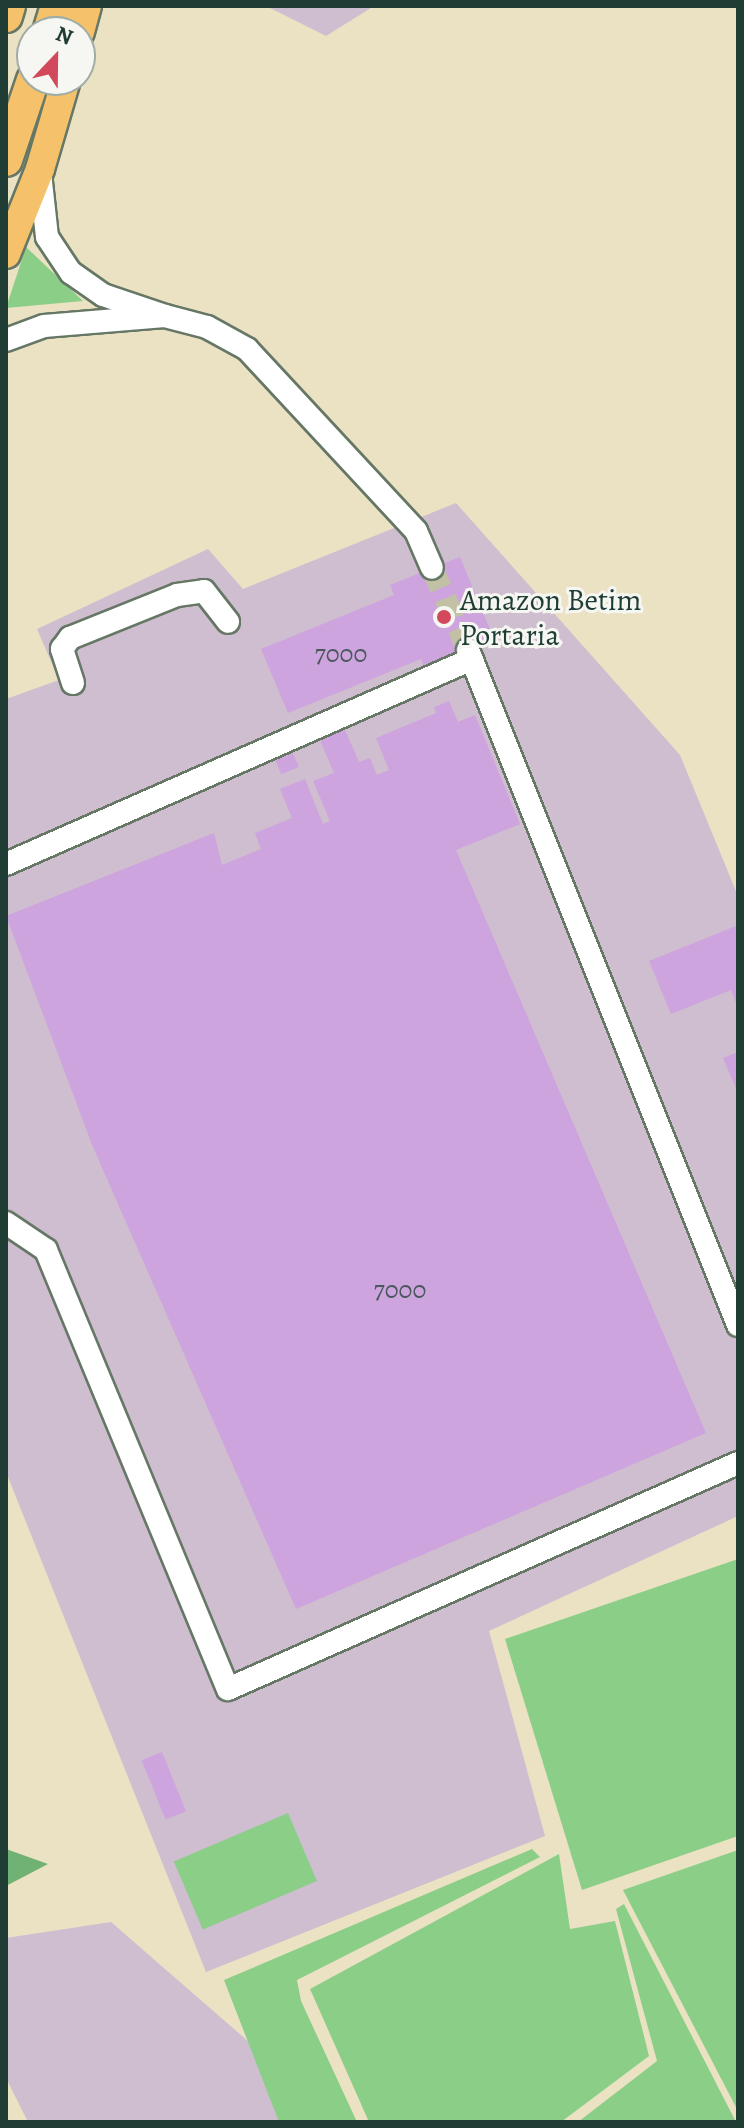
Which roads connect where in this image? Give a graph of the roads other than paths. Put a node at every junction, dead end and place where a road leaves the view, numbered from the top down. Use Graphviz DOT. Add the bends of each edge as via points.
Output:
graph roads {
  1 [pos="9,6"];
  2 [pos="6,16"];
  3 [pos="28,96"];
  4 [pos="61,96"];
  5 [pos="6,160"];
  6 [pos="40,169"];
  7 [pos="6,254"];
  8 [pos="165,316"];
  9 [pos="6,340"];
  10 [pos="432,568"];
  11 [pos="228,622"];
  12 [pos="73,683"];
  13 [pos="6,864"];
  14 [pos="6,1223"];
  15 [pos="738,1325"];
  16 [pos="738,1463"];
  1 -- 2 [label="highway"];
  3 -- 5 [label="highway"];
  4 -- 6 [label="main road"];
  6 -- 7 [label="main road"];
  6 -- 8 [label="lane" via="47,237 71,273 103,295"];
  8 -- 9 [label="lane" via="44,326"];
  8 -- 10 [label="lane" via="207,327 247,349 416,531"];
  11 -- 12 [label="lane" via="204,591 177,595 70,638 62,649"];
  13 -- 15 [label="lane" via="470,654"];
  14 -- 16 [label="lane" via="46,1250 228,1689"];
}
